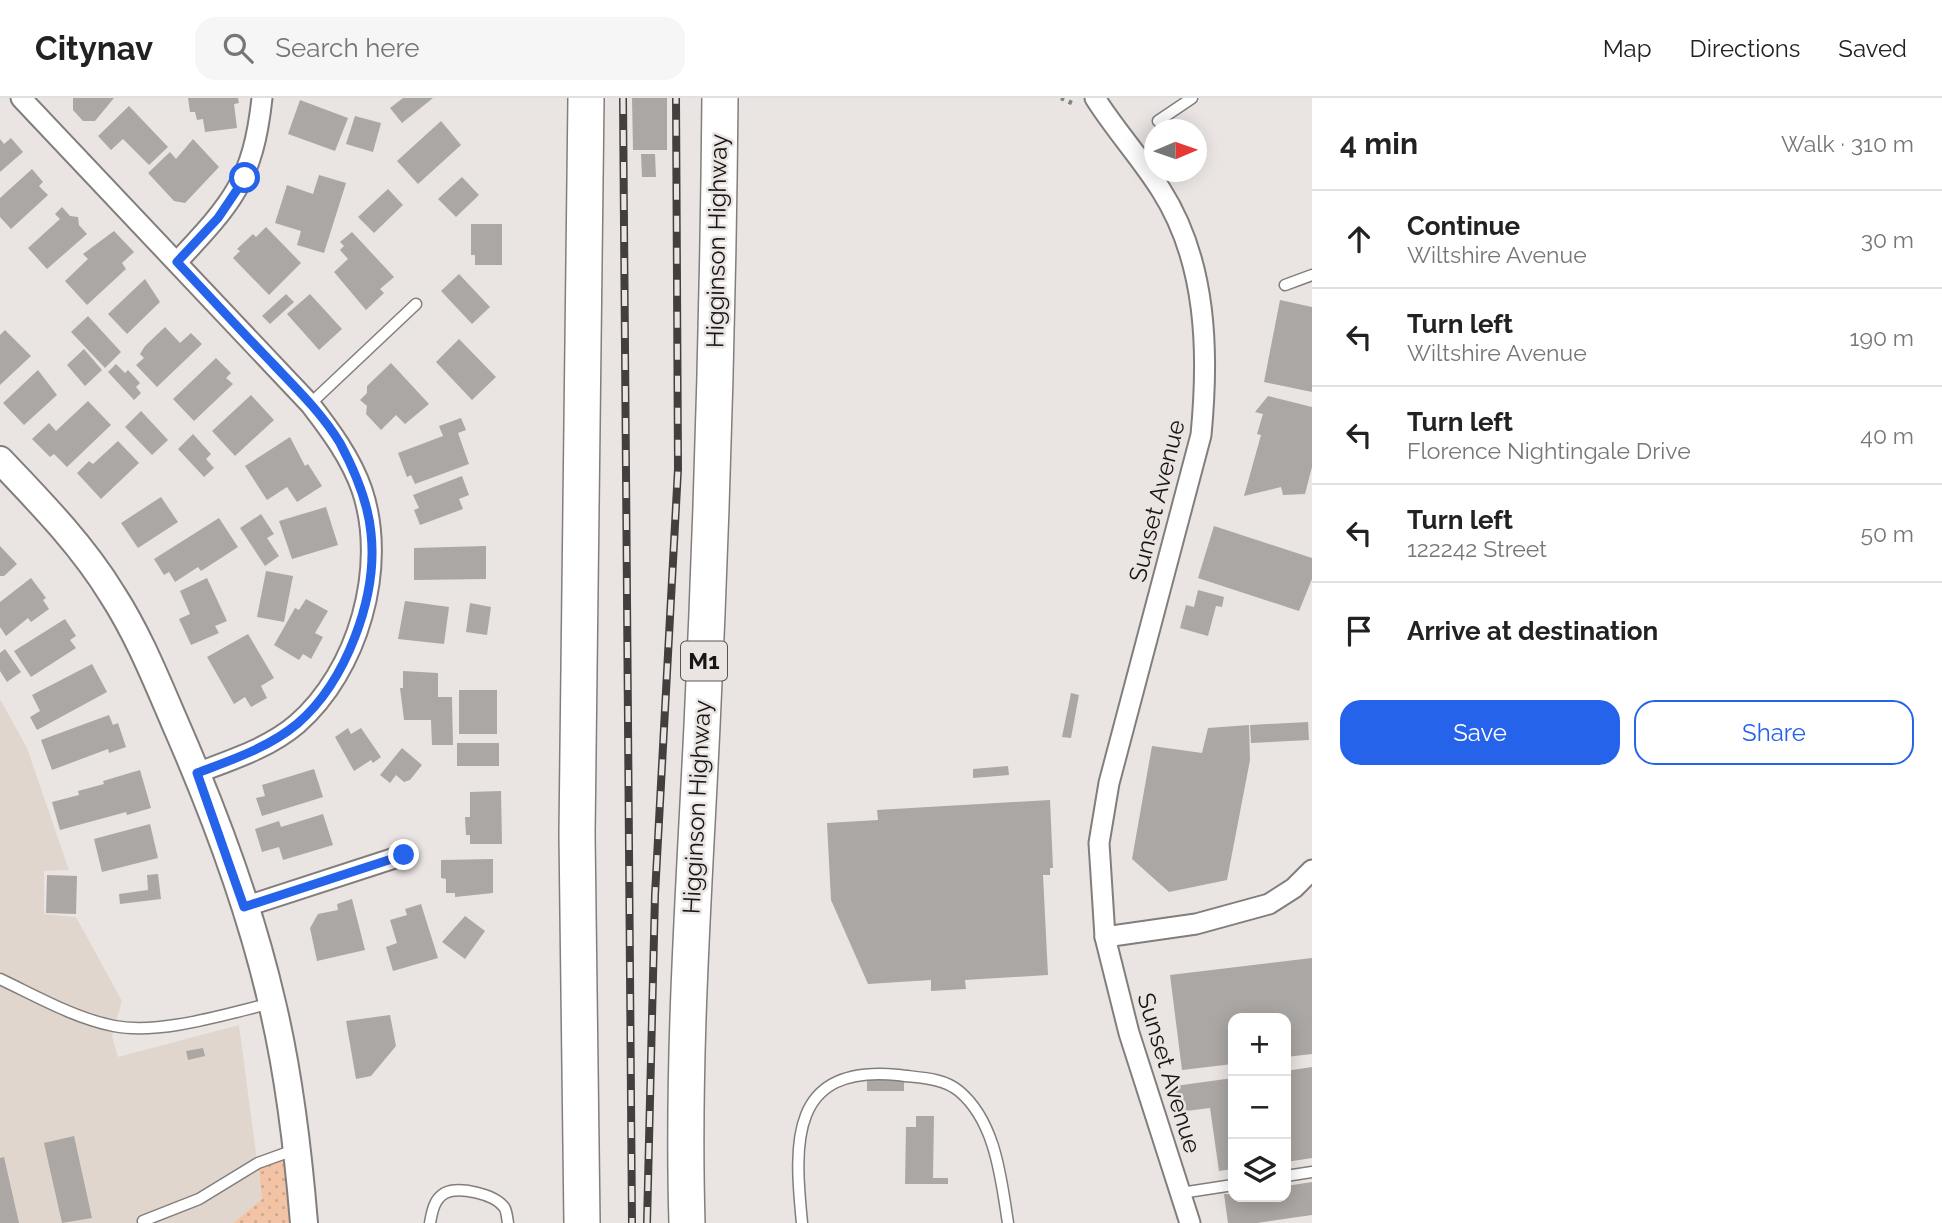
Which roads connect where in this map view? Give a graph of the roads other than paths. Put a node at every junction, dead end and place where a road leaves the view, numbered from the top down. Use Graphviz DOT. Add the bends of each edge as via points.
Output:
graph roads {
  1 [pos="21,98"];
  2 [pos="262,98"];
  3 [pos="586,98"];
  4 [pos="720,98"];
  5 [pos="1192,98"];
  6 [pos="1100,101"];
  7 [pos="1161,119"];
  8 [pos="177,262"];
  9 [pos="1312,275"];
  10 [pos="1285,285"];
  11 [pos="416,304"];
  12 [pos="310,404"];
  13 [pos="0,460"];
  14 [pos="197,773"];
  15 [pos="404,855"];
  16 [pos="1312,870"];
  17 [pos="244,907"];
  18 [pos="1105,937"];
  19 [pos="0,979"];
  20 [pos="272,1003"];
  21 [pos="297,1149"];
  22 [pos="1312,1172"];
  23 [pos="1291,1175"];
  24 [pos="1228,1186"];
  25 [pos="1181,1193"];
  26 [pos="144,1221"];
  27 [pos="304,1223"];
  28 [pos="430,1223"];
  29 [pos="508,1223"];
  30 [pos="582,1223"];
  31 [pos="687,1223"];
  32 [pos="802,1223"];
  33 [pos="1008,1223"];
  34 [pos="1190,1223"];
  1 -- 8 [label="street"];
  2 -- 8 [label="street" via="257,139 245,178 218,218"];
  3 -- 30 [label="highway" via="578,821"];
  4 -- 31 [label="highway, Higginson Highway / M1" via="702,722 687,1013"];
  5 -- 7 [label="lane"];
  6 -- 18 [label="street, Sunset Avenue" via="1162,191 1185,242 1197,280 1206,384 1201,435 1176,538 1109,783 1099,843"];
  8 -- 12 [label="street"];
  9 -- 10 [label="lane"];
  11 -- 12 [label="lane"];
  12 -- 14 [label="street" via="339,442 362,490 371,534 361,621 328,689 296,724 252,752"];
  13 -- 14 [label="street" via="77,545 112,594 144,653"];
  14 -- 17 [label="street"];
  15 -- 17 [label="street"];
  16 -- 18 [label="street" via="1269,904 1196,924"];
  17 -- 20 [label="street"];
  18 -- 25 [label="street, Sunset Avenue" via="1129,1033"];
  19 -- 20 [label="lane" via="75,1014 114,1026 203,1019"];
  20 -- 21 [label="street"];
  21 -- 26 [label="lane" via="258,1163 199,1199"];
  21 -- 27 [label="street"];
  22 -- 23 [label="lane"];
  24 -- 25 [label="lane"];
  25 -- 34 [label="street, Sunset Avenue"];
  28 -- 29 [label="lane" via="437,1200 446,1192 468,1191 493,1198 505,1208"];
  32 -- 33 [label="lane" via="800,1131 808,1105 827,1087 856,1077 891,1075 936,1080 958,1090 977,1113 992,1143"];
}
